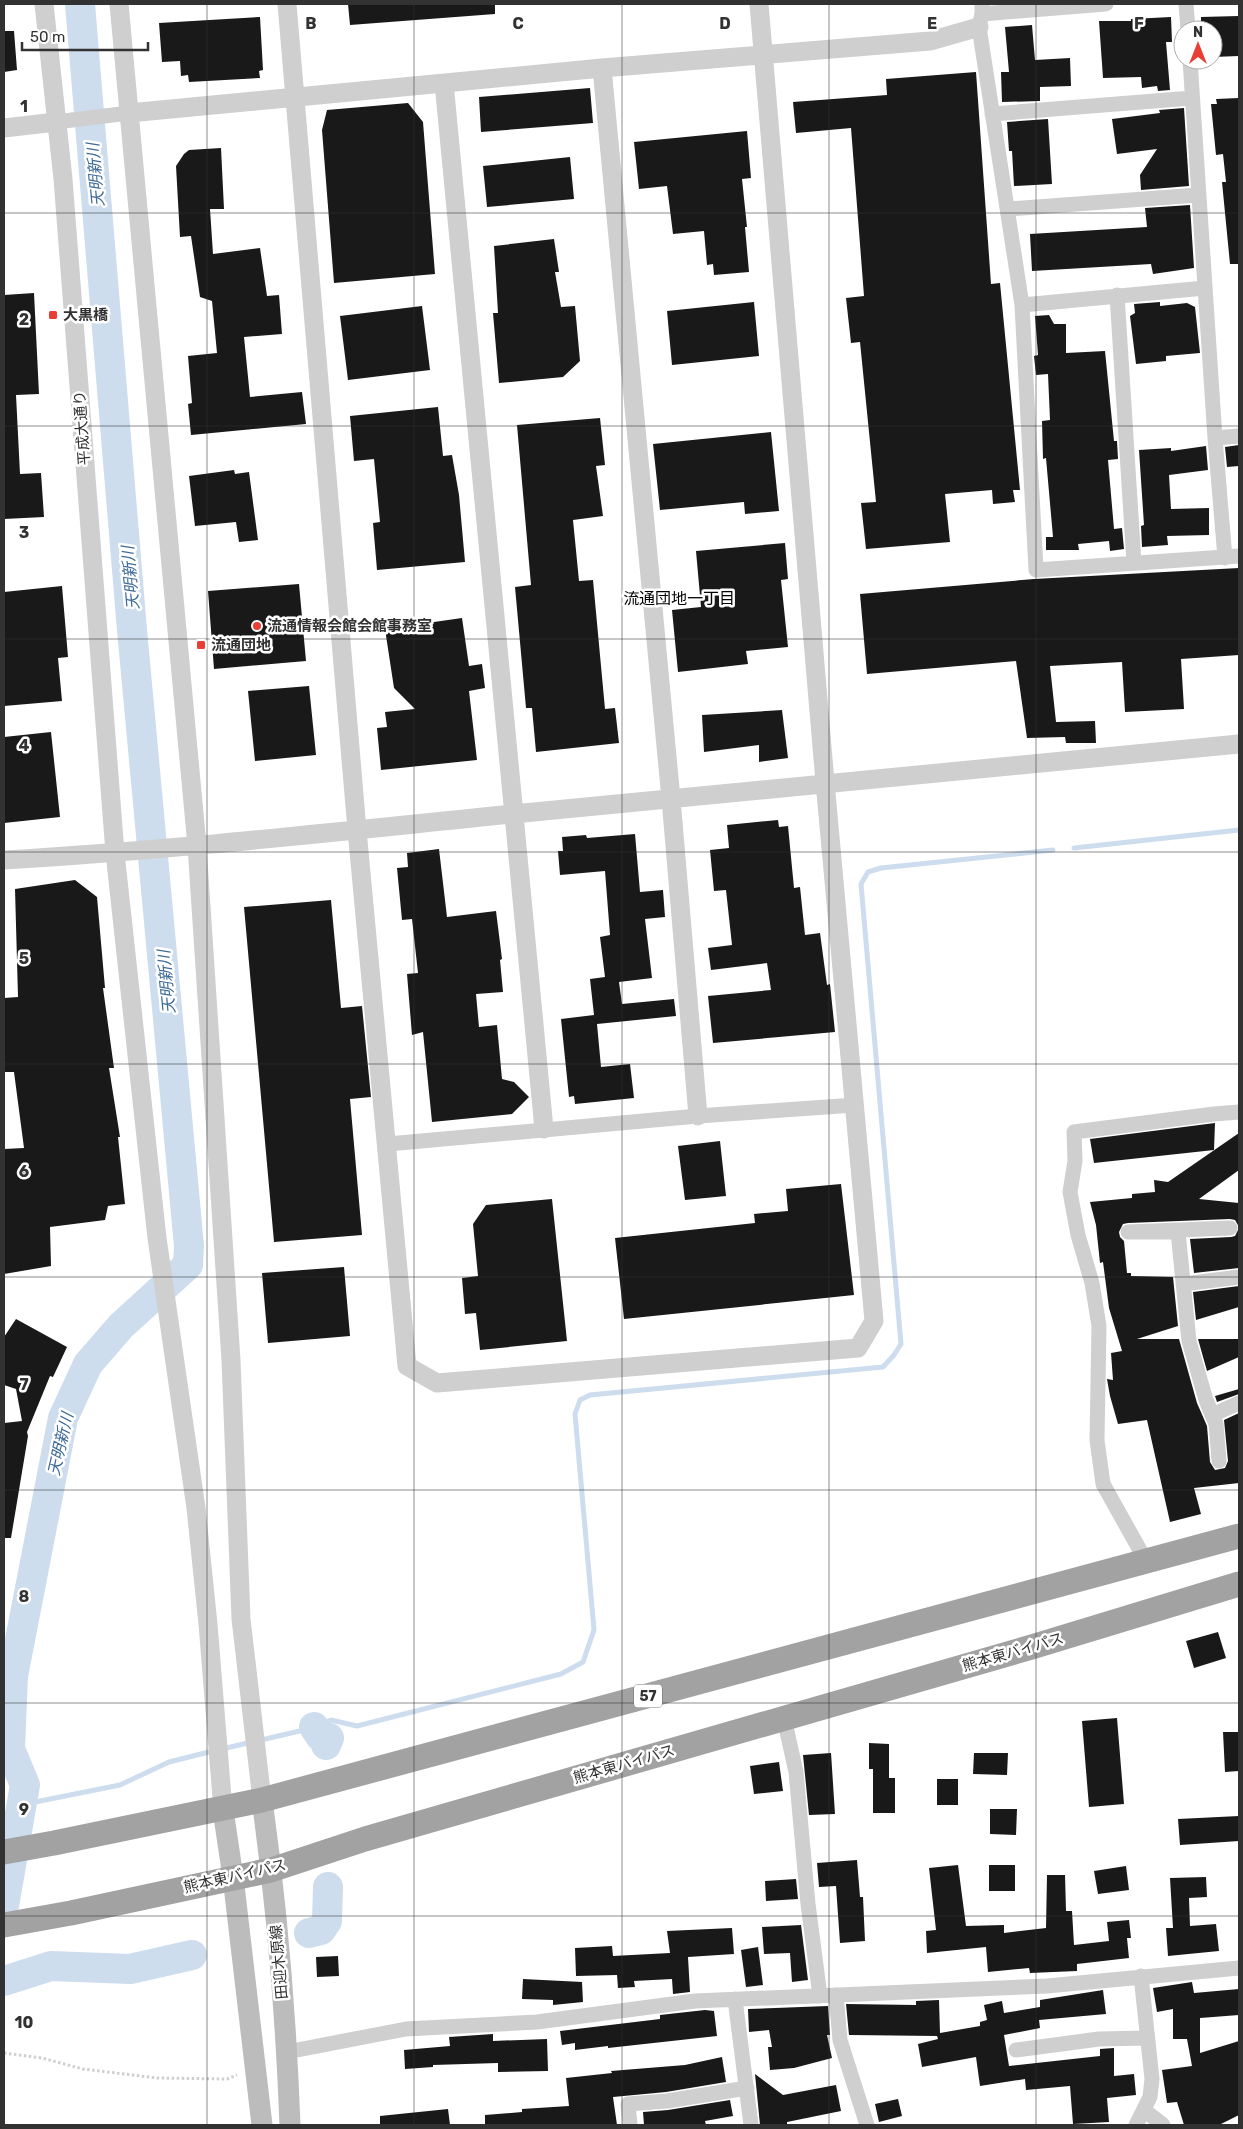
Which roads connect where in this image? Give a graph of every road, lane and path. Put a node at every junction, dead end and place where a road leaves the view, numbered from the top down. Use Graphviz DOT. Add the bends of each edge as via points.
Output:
graph roads {
  1 [pos="44,4"];
  2 [pos="120,4"];
  3 [pos="287,4"];
  4 [pos="759,4"];
  5 [pos="1106,4"];
  6 [pos="1186,4"];
  7 [pos="981,15"];
  8 [pos="1187,20"];
  9 [pos="765,55"];
  10 [pos="602,68"];
  11 [pos="1191,70"];
  12 [pos="444,83"];
  13 [pos="294,98"];
  14 [pos="1192,98"];
  15 [pos="124,114"];
  16 [pos="992,114"];
  17 [pos="65,120"];
  18 [pos="4,128"];
  19 [pos="1198,195"];
  20 [pos="1008,209"];
  21 [pos="1204,288"];
  22 [pos="1117,296"];
  23 [pos="1022,305"];
  24 [pos="1239,436"];
  25 [pos="1215,438"];
  26 [pos="1232,557"];
  27 [pos="1134,563"];
  28 [pos="1239,744"];
  29 [pos="825,782"];
  30 [pos="671,799"];
  31 [pos="515,814"];
  32 [pos="357,830"];
  33 [pos="191,846"];
  34 [pos="115,853"];
  35 [pos="4,860"];
  36 [pos="855,1105"];
  37 [pos="1239,1112"];
  38 [pos="698,1116"];
  39 [pos="544,1129"];
  40 [pos="388,1144"];
  41 [pos="1230,1228"];
  42 [pos="1239,1277"];
  43 [pos="1183,1284"];
  44 [pos="1239,1403"];
  45 [pos="1212,1415"];
  46 [pos="1219,1461"];
  47 [pos="1239,1536"];
  48 [pos="1146,1561"];
  49 [pos="1239,1584"];
  50 [pos="784,1718"];
  51 [pos="262,1800"];
  52 [pos="223,1810"];
  53 [pos="4,1852"];
  54 [pos="271,1870"];
  55 [pos="233,1877"];
  56 [pos="4,1925"];
  57 [pos="1239,1968"];
  58 [pos="1141,1976"];
  59 [pos="836,1995"];
  60 [pos="820,1996"];
  61 [pos="736,2000"];
  62 [pos="1147,2038"];
  63 [pos="1016,2050"];
  64 [pos="287,2052"];
  65 [pos="4,2053"];
  66 [pos="256,2068"];
  67 [pos="747,2088"];
  68 [pos="1144,2110"];
  69 [pos="262,2125"];
  70 [pos="290,2125"];
  71 [pos="630,2125"];
  72 [pos="751,2125"];
  73 [pos="867,2125"];
  74 [pos="1136,2125"];
  75 [pos="1163,2125"];
  1 -- 17 [label="street, 平成大通り"];
  2 -- 15 [label="street"];
  3 -- 13 [label="street"];
  4 -- 9 [label="street"];
  5 -- 7 [label="street"];
  6 -- 8 [label="street"];
  7 -- 9 [label="street" via="930,41"];
  7 -- 16 [label="street"];
  9 -- 10 [label="street"];
  9 -- 29 [label="street"];
  10 -- 12 [label="street"];
  10 -- 30 [label="street"];
  11 -- 14 [label="street"];
  12 -- 13 [label="street"];
  12 -- 31 [label="street"];
  13 -- 15 [label="street"];
  13 -- 32 [label="street"];
  14 -- 16 [label="street"];
  14 -- 19 [label="street"];
  15 -- 17 [label="street"];
  15 -- 33 [label="street"];
  16 -- 20 [label="street"];
  17 -- 18 [label="street"];
  17 -- 34 [label="street, 平成大通り" via="70,269"];
  19 -- 20 [label="street"];
  19 -- 21 [label="street"];
  20 -- 23 [label="street"];
  21 -- 22 [label="street"];
  21 -- 25 [label="street"];
  22 -- 23 [label="street"];
  22 -- 27 [label="street"];
  23 -- 27 [label="street" via="1036,570"];
  24 -- 25 [label="street"];
  25 -- 26 [label="street"];
  26 -- 27 [label="street"];
  28 -- 29 [label="street"];
  29 -- 30 [label="street"];
  29 -- 36 [label="street"];
  30 -- 31 [label="street"];
  30 -- 38 [label="street"];
  31 -- 32 [label="street"];
  31 -- 39 [label="street"];
  32 -- 33 [label="street"];
  32 -- 40 [label="street"];
  33 -- 34 [label="street"];
  33 -- 51 [label="street" via="231,1360 241,1619"];
  34 -- 35 [label="street"];
  34 -- 52 [label="street, 平成大通り" via="157,1238 196,1508"];
  36 -- 38 [label="street"];
  36 -- 40 [label="street" via="874,1321 858,1348 437,1383 407,1366"];
  37 -- 48 [label="street" via="1074,1132 1070,1192 1099,1326 1097,1440 1103,1484"];
  38 -- 39 [label="street"];
  39 -- 40 [label="street"];
  41 -- 43 [label="street" via="1128,1232 1178,1232"];
  42 -- 43 [label="street"];
  43 -- 45 [label="street" via="1189,1341"];
  44 -- 45 [label="street"];
  45 -- 46 [label="street" via="1216,1424"];
  47 -- 48 [label="highway, 57"];
  48 -- 51 [label="highway, 57"];
  49 -- 50 [label="highway, 熊本東バイパス"];
  50 -- 54 [label="highway, 熊本東バイパス" via="364,1839"];
  50 -- 60 [label="street" via="796,1772"];
  51 -- 52 [label="highway, 57"];
  51 -- 54 [label="main road, 田迎木原線"];
  52 -- 53 [label="highway, 57"];
  52 -- 55 [label="main road"];
  54 -- 55 [label="highway, 熊本東バイパス"];
  54 -- 64 [label="main road, 田迎木原線"];
  55 -- 56 [label="highway, 熊本東バイパス"];
  55 -- 66 [label="main road"];
  57 -- 58 [label="street"];
  58 -- 59 [label="street" via="1048,1986"];
  58 -- 62 [label="street"];
  59 -- 60 [label="street"];
  59 -- 73 [label="street" via="840,2040"];
  60 -- 61 [label="street"];
  61 -- 64 [label="street" via="695,2002 537,2022 406,2029"];
  61 -- 67 [label="street"];
  62 -- 63 [label="street" via="1099,2039"];
  62 -- 68 [label="street" via="1152,2079 1150,2097"];
  64 -- 70 [label="main road, 田迎木原線"];
  65 -- 66 [label="path" via="42,2058 83,2069 157,2078 227,2079"];
  66 -- 69 [label="main road"];
  67 -- 71 [label="street" via="628,2104"];
  67 -- 72 [label="street"];
  68 -- 74 [label="street"];
  68 -- 75 [label="street"];
}
